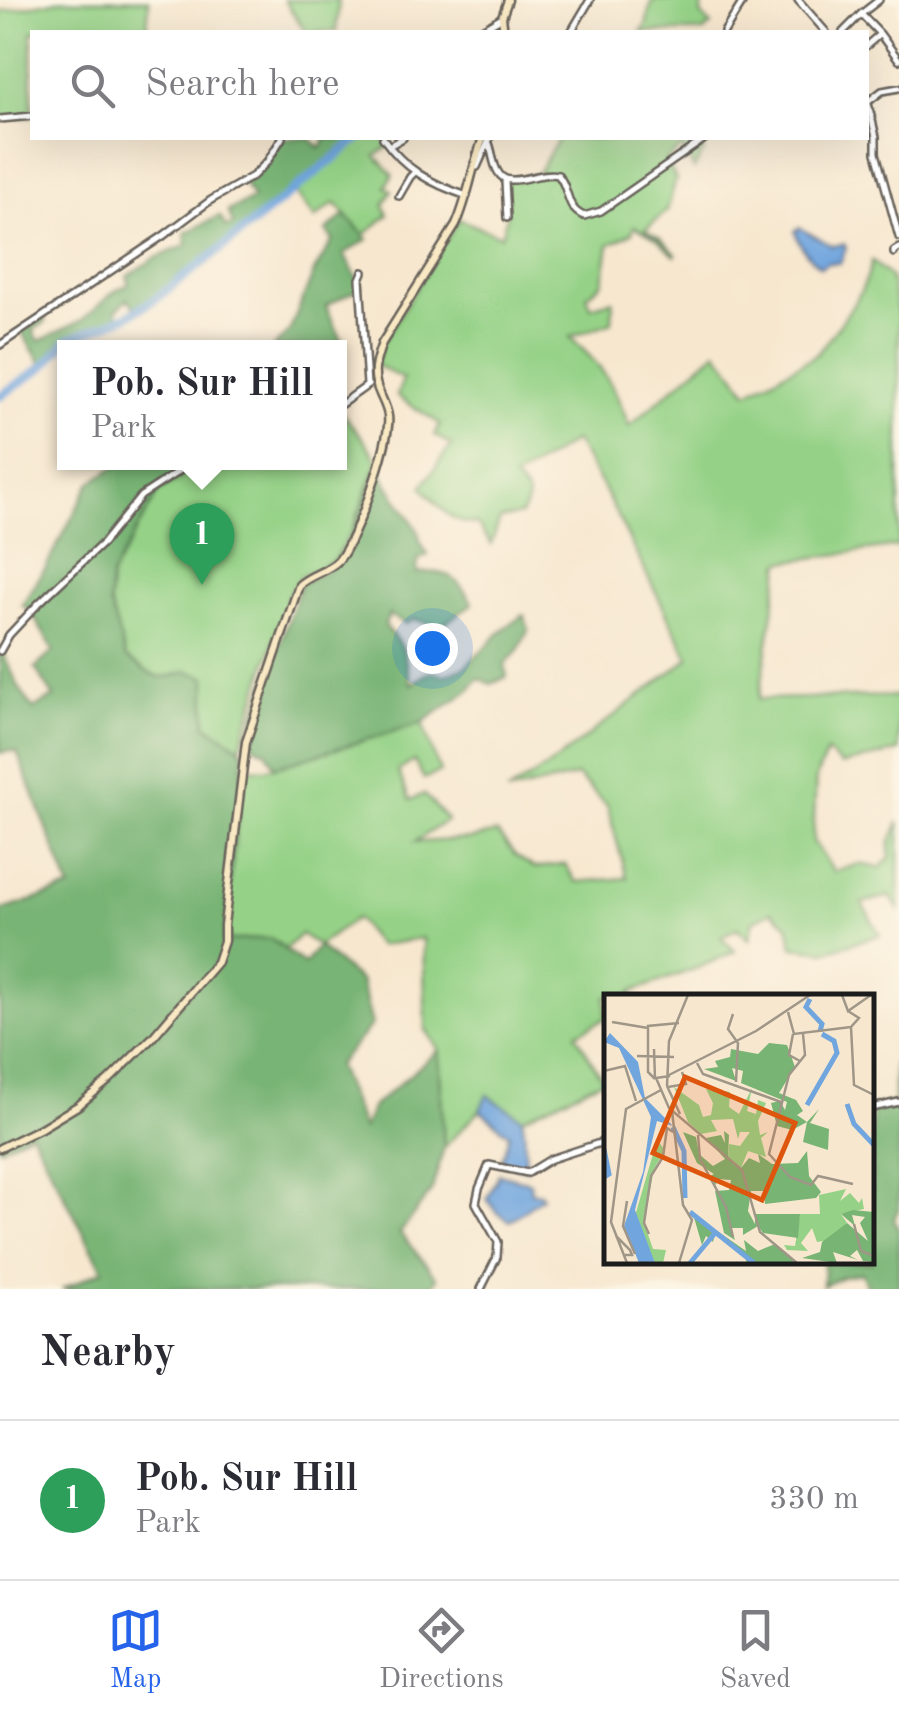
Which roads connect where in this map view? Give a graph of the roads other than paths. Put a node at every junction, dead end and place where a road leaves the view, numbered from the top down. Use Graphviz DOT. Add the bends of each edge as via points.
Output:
graph roads {
  1 [pos="508,0"];
  2 [pos="590,0"];
  3 [pos="744,0"];
  4 [pos="798,0"];
  5 [pos="879,0"];
  6 [pos="861,14"];
  7 [pos="502,27"];
  8 [pos="572,30"];
  9 [pos="725,30"];
  10 [pos="824,30"];
  11 [pos="845,30"];
  12 [pos="880,34"];
  13 [pos="869,43"];
  14 [pos="899,60"];
  15 [pos="899,88"];
  16 [pos="869,97"];
  17 [pos="869,103"];
  18 [pos="30,116"];
  19 [pos="0,120"];
  20 [pos="281,140"];
  21 [pos="384,140"];
  22 [pos="399,140"];
  23 [pos="487,140"];
  24 [pos="487,140"];
  25 [pos="703,140"];
  26 [pos="389,146"];
  27 [pos="415,172"];
  28 [pos="506,181"];
  29 [pos="399,196"];
  30 [pos="468,196"];
  31 [pos="507,218"];
  32 [pos="899,237"];
  33 [pos="362,272"];
  34 [pos="0,345"];
  35 [pos="370,382"];
  36 [pos="347,400"];
  37 [pos="181,470"];
  38 [pos="0,651"];
  39 [pos="899,1102"];
  40 [pos="874,1108"];
  41 [pos="604,1142"];
  42 [pos="0,1148"];
  43 [pos="481,1289"];
  1 -- 7 [label="main road"];
  2 -- 8 [label="street"];
  3 -- 9 [label="street"];
  4 -- 10 [label="street"];
  5 -- 6 [label="street"];
  6 -- 11 [label="street"];
  6 -- 12 [label="street"];
  12 -- 13 [label="street"];
  12 -- 14 [label="street"];
  15 -- 16 [label="street"];
  17 -- 32 [label="street"];
  18 -- 19 [label="street"];
  20 -- 34 [label="street" via="248,179"];
  21 -- 26 [label="street"];
  22 -- 26 [label="street"];
  23 -- 28 [label="street"];
  24 -- 30 [label="main road"];
  25 -- 28 [label="street" via="590,215 576,212 558,174"];
  26 -- 27 [label="street"];
  27 -- 29 [label="street"];
  27 -- 30 [label="street"];
  28 -- 31 [label="street"];
  30 -- 35 [label="main road" via="382,343"];
  33 -- 35 [label="street"];
  35 -- 36 [label="street"];
  35 -- 42 [label="main road" via="387,409 388,426 359,523 340,558 300,585 246,742 217,962 108,1081 62,1116"];
  37 -- 38 [label="street" via="141,496"];
  39 -- 40 [label="street"];
  41 -- 43 [label="street" via="528,1173 488,1165 476,1203 498,1250"];
}
